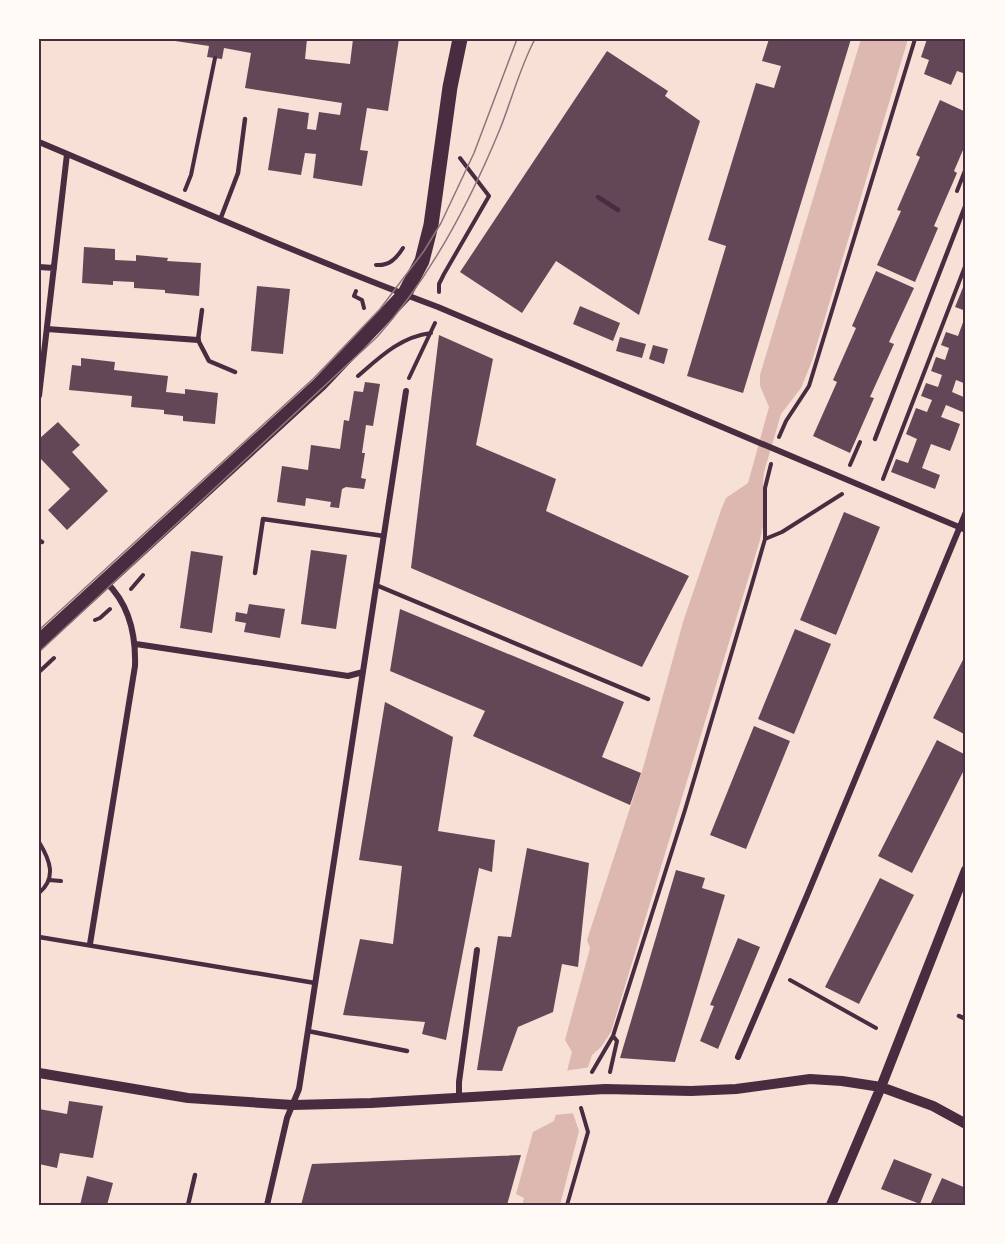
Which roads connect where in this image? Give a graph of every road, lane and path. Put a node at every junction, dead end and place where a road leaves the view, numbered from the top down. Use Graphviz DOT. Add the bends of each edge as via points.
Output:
graph roads {
  1 [pos="460,39"];
  2 [pos="915,39"];
  3 [pos="215,58"];
  4 [pos="245,119"];
  5 [pos="443,136"];
  6 [pos="39,142"];
  7 [pos="67,154"];
  8 [pos="598,197"];
  9 [pos="180,202"];
  10 [pos="966,204"];
  11 [pos="618,210"];
  12 [pos="220,219"];
  13 [pos="402,250"];
  14 [pos="369,261"];
  15 [pos="966,264"];
  16 [pos="39,267"];
  17 [pos="54,268"];
  18 [pos="404,295"];
  19 [pos="441,297"];
  20 [pos="202,310"];
  21 [pos="434,328"];
  22 [pos="47,329"];
  23 [pos="431,333"];
  24 [pos="198,340"];
  25 [pos="235,372"];
  26 [pos="356,378"];
  27 [pos="406,391"];
  28 [pos="39,396"];
  29 [pos="875,439"];
  30 [pos="776,442"];
  31 [pos="773,454"];
  32 [pos="856,485"];
  33 [pos="878,494"];
  34 [pos="966,512"];
  35 [pos="963,529"];
  36 [pos="384,536"];
  37 [pos="765,538"];
  38 [pos="255,573"];
  39 [pos="105,581"];
  40 [pos="376,585"];
  41 [pos="39,642"];
  42 [pos="136,644"];
  43 [pos="363,672"];
  44 [pos="648,699"];
  45 [pos="39,843"];
  46 [pos="966,870"];
  47 [pos="49,880"];
  48 [pos="61,881"];
  49 [pos="39,893"];
  50 [pos="39,937"];
  51 [pos="90,944"];
  52 [pos="477,950"];
  53 [pos="790,980"];
  54 [pos="315,983"];
  55 [pos="959,1016"];
  56 [pos="966,1019"];
  57 [pos="876,1028"];
  58 [pos="308,1031"];
  59 [pos="613,1036"];
  60 [pos="407,1050"];
  61 [pos="738,1057"];
  62 [pos="610,1072"];
  63 [pos="39,1073"];
  64 [pos="591,1076"];
  65 [pos="881,1087"];
  66 [pos="459,1099"];
  67 [pos="293,1105"];
  68 [pos="580,1106"];
  69 [pos="966,1124"];
  70 [pos="195,1175"];
  71 [pos="188,1205"];
  72 [pos="267,1205"];
  73 [pos="567,1205"];
  74 [pos="831,1205"];
  1 -- 5 [label="main road"];
  2 -- 30 [label="path" via="809,386"];
  3 -- 9 [label="path" via="191,175"];
  4 -- 12 [label="lane" via="238,173"];
  5 -- 18 [label="main road" via="428,239 422,261"];
  5 -- 19 [label="path" via="489,196 444,274 439,289"];
  6 -- 7 [label="street"];
  7 -- 9 [label="street"];
  7 -- 17 [label="street"];
  8 -- 11 [label="lane"];
  9 -- 12 [label="street"];
  10 -- 29 [label="lane"];
  12 -- 18 [label="street"];
  13 -- 14 [label="path" via="386,265"];
  15 -- 33 [label="path"];
  16 -- 17 [label="street"];
  17 -- 22 [label="street"];
  18 -- 32 [label="street"];
  18 -- 39 [label="main road" via="320,384"];
  20 -- 24 [label="lane"];
  21 -- 23 [label="path"];
  22 -- 24 [label="street"];
  22 -- 28 [label="street"];
  23 -- 26 [label="path" via="390,348"];
  23 -- 27 [label="path"];
  24 -- 25 [label="lane" via="209,361"];
  27 -- 36 [label="street"];
  31 -- 37 [label="path" via="765,488"];
  32 -- 33 [label="street"];
  32 -- 37 [label="path" via="782,532"];
  33 -- 35 [label="street"];
  34 -- 35 [label="street"];
  35 -- 61 [label="street"];
  36 -- 38 [label="lane" via="262,519"];
  36 -- 40 [label="street"];
  37 -- 59 [label="path"];
  39 -- 41 [label="main road"];
  39 -- 42 [label="street" via="120,599"];
  40 -- 43 [label="street"];
  40 -- 44 [label="lane"];
  42 -- 43 [label="street" via="348,676"];
  42 -- 51 [label="street"];
  43 -- 54 [label="street"];
  45 -- 47 [label="path" via="51,870"];
  46 -- 65 [label="street"];
  47 -- 48 [label="path"];
  47 -- 49 [label="path"];
  50 -- 51 [label="lane"];
  51 -- 54 [label="lane"];
  52 -- 66 [label="street"];
  53 -- 57 [label="path"];
  54 -- 58 [label="street"];
  55 -- 56 [label="lane"];
  58 -- 60 [label="lane"];
  58 -- 67 [label="street"];
  59 -- 62 [label="path" via="617,1041"];
  59 -- 64 [label="path"];
  63 -- 67 [label="street" via="188,1098"];
  65 -- 66 [label="street" via="810,1079 736,1089 605,1089"];
  65 -- 69 [label="street" via="933,1106"];
  65 -- 74 [label="street"];
  66 -- 67 [label="street"];
  67 -- 72 [label="street"];
  68 -- 73 [label="path" via="588,1132"];
  70 -- 71 [label="lane"];
}
